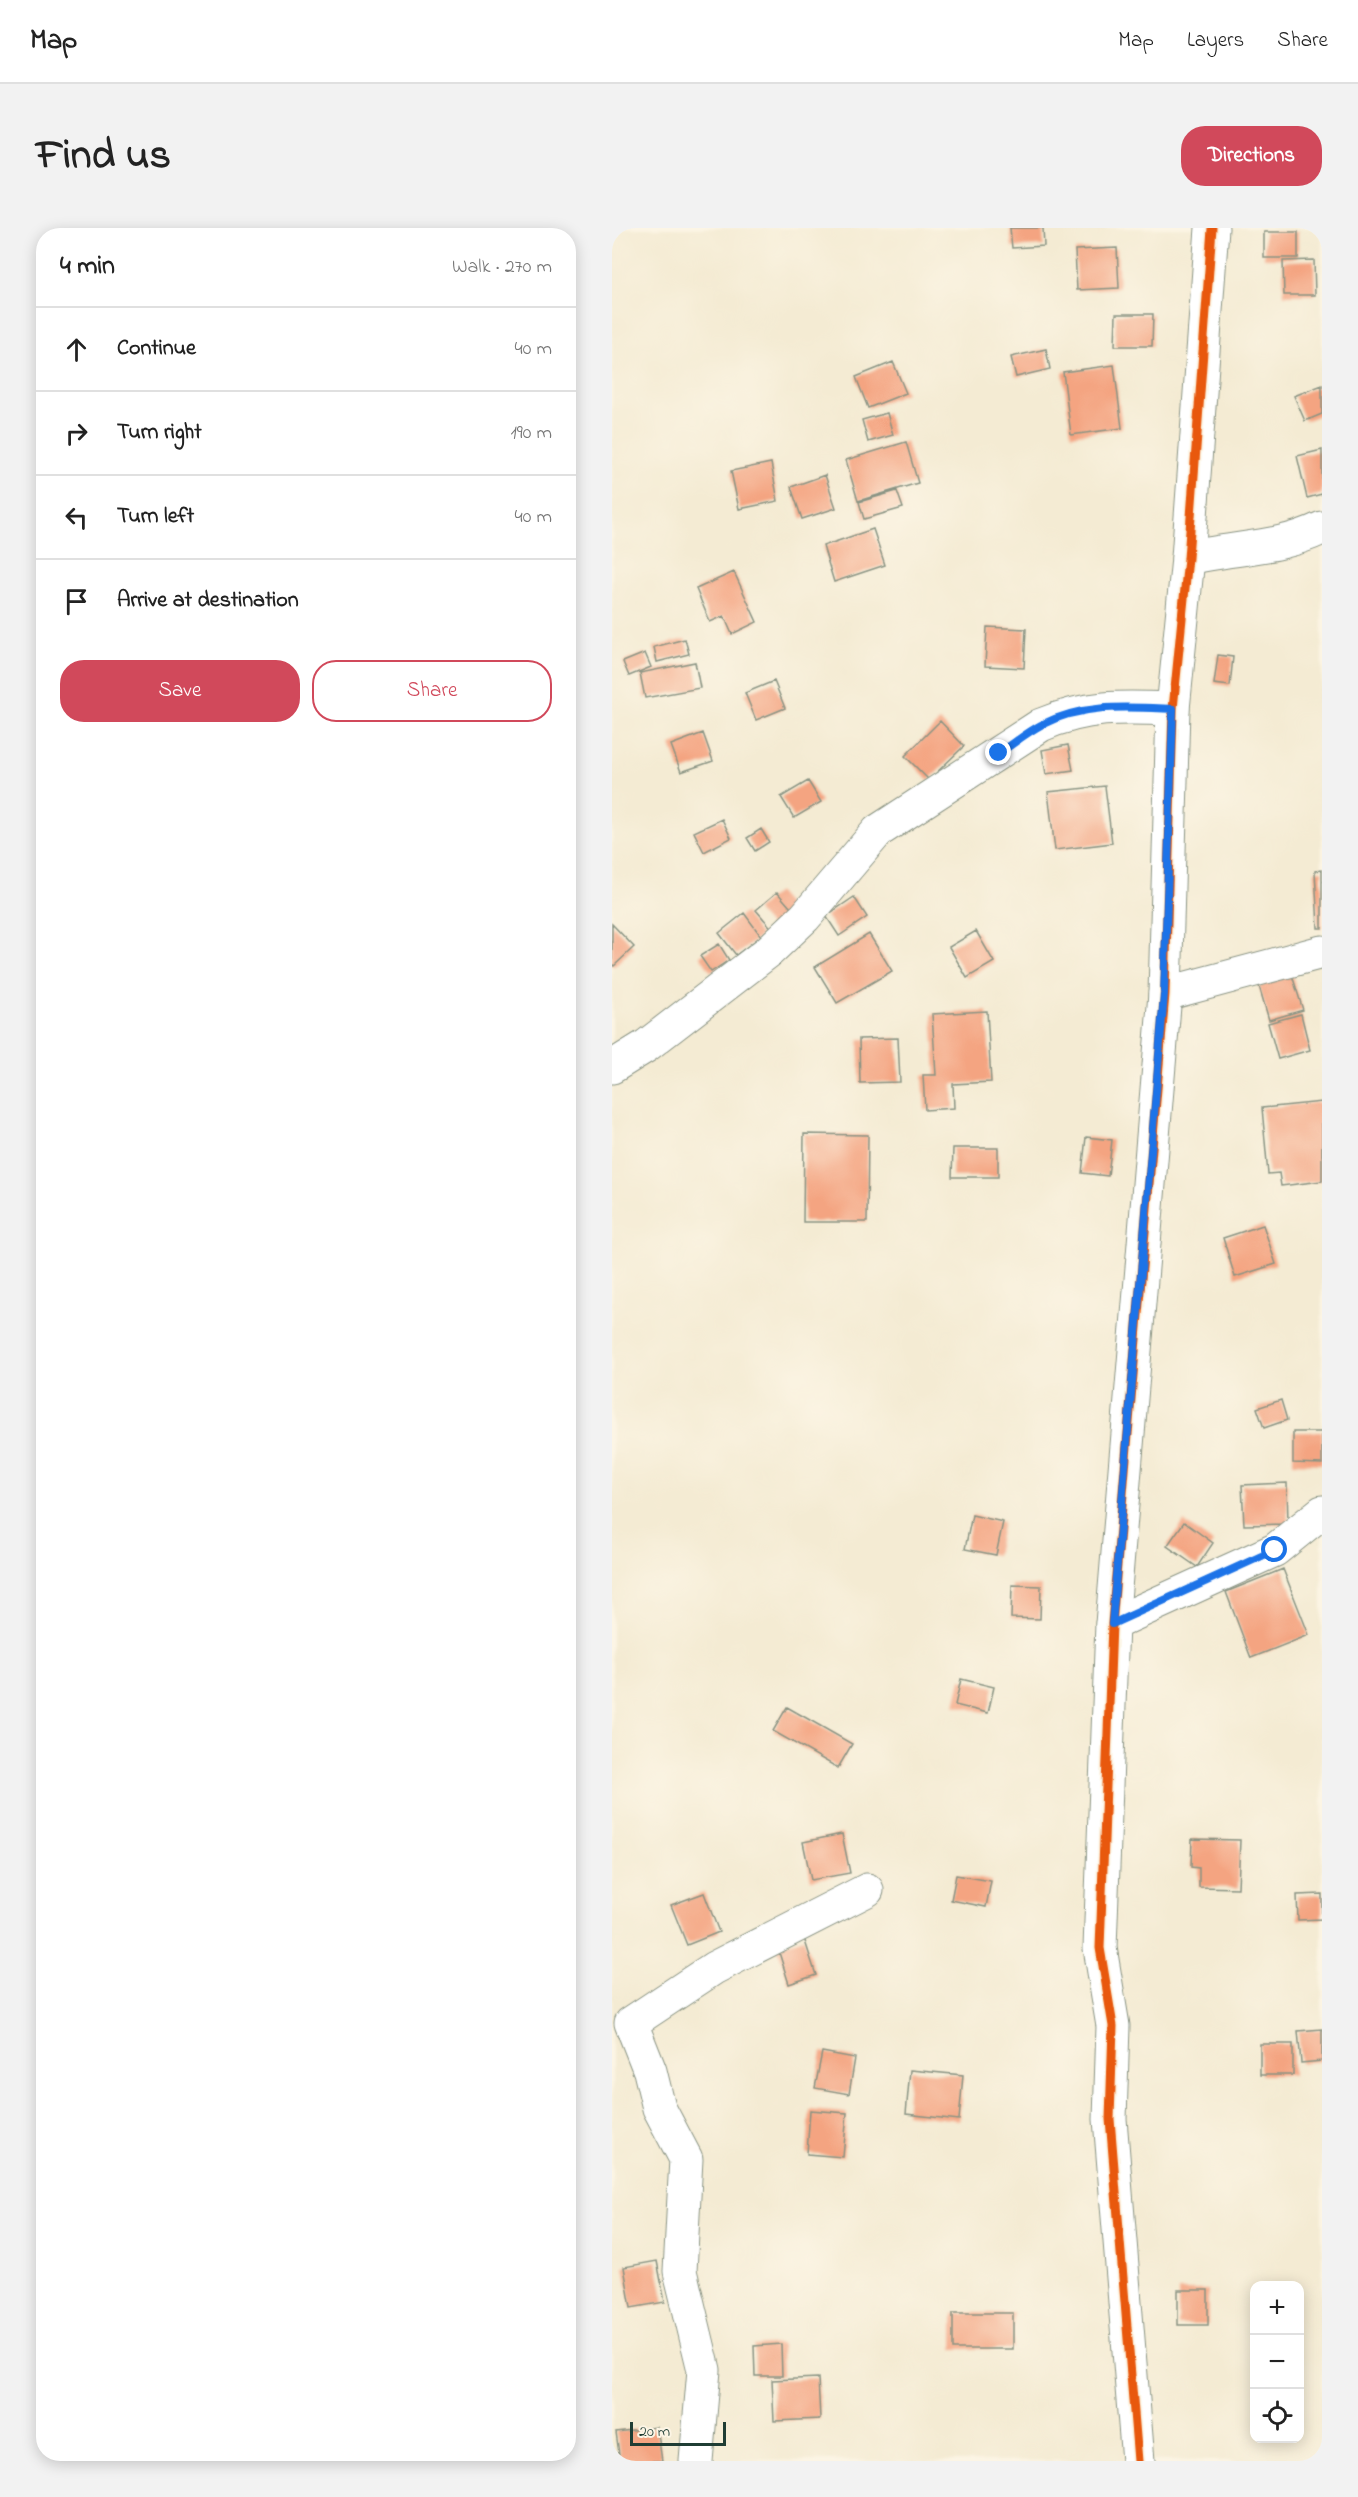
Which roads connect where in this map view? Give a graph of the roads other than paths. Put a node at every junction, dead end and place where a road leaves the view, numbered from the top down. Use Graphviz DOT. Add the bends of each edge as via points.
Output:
graph roads {
  1 [pos="1212,228"];
  2 [pos="1322,528"];
  3 [pos="1188,558"];
  4 [pos="1173,709"];
  5 [pos="1322,952"];
  6 [pos="1164,994"];
  7 [pos="612,1067"];
  8 [pos="1322,1512"];
  9 [pos="1112,1624"];
  10 [pos="867,1890"];
  11 [pos="696,2461"];
  12 [pos="1138,2461"];
  1 -- 3 [label="street"];
  2 -- 3 [label="street" via="1284,543 1222,549"];
  3 -- 4 [label="street"];
  4 -- 6 [label="street"];
  4 -- 7 [label="street" via="1106,707 1068,713 1041,725 878,831 805,917 768,952 646,1046"];
  5 -- 6 [label="street"];
  6 -- 9 [label="street"];
  8 -- 9 [label="street" via="1275,1550"];
  9 -- 12 [label="street" via="1100,1948 1113,2026 1110,2118"];
  10 -- 11 [label="street" via="714,1968 632,2023 659,2108 686,2159 680,2271 704,2370"];
}
